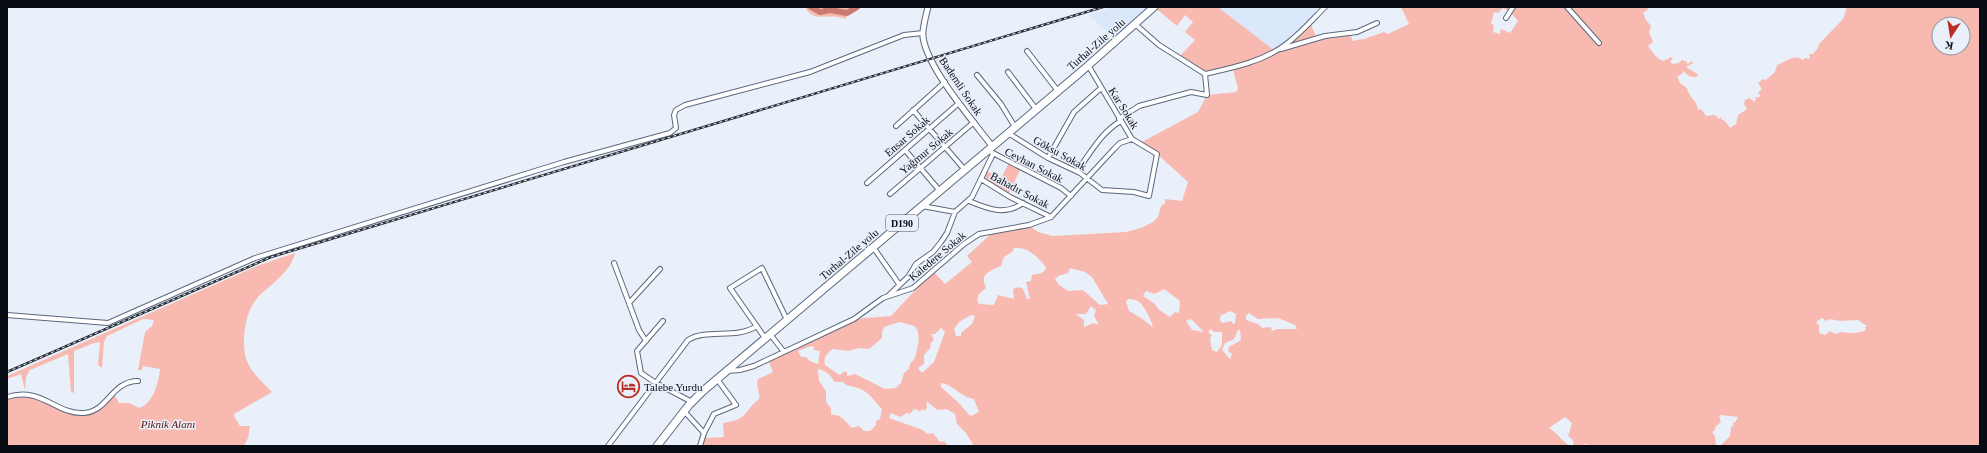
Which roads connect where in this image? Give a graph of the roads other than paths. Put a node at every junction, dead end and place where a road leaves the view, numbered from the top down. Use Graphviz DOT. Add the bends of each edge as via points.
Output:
graph roads {
  1 [pos="928,7"];
  2 [pos="1154,7"];
  3 [pos="1325,7"];
  4 [pos="1513,7"];
  5 [pos="1567,7"];
  6 [pos="1506,18"];
  7 [pos="1377,23"];
  8 [pos="1135,24"];
  9 [pos="923,33"];
  10 [pos="1599,43"];
  11 [pos="1277,50"];
  12 [pos="1027,51"];
  13 [pos="1088,65"];
  14 [pos="1008,72"];
  15 [pos="1204,74"];
  16 [pos="977,75"];
  17 [pos="945,82"];
  18 [pos="1100,88"];
  19 [pos="1058,91"];
  20 [pos="959,103"];
  21 [pos="1036,109"];
  22 [pos="913,110"];
  23 [pos="1120,120"];
  24 [pos="974,122"];
  25 [pos="896,126"];
  26 [pos="1015,127"];
  27 [pos="930,129"];
  28 [pos="1008,133"];
  29 [pos="1132,139"];
  30 [pos="945,147"];
  31 [pos="905,150"];
  32 [pos="991,150"];
  33 [pos="1048,158"];
  34 [pos="920,168"];
  35 [pos="965,170"];
  36 [pos="1077,171"];
  37 [pos="981,179"];
  38 [pos="1086,179"];
  39 [pos="867,183"];
  40 [pos="940,191"];
  41 [pos="890,194"];
  42 [pos="1071,196"];
  43 [pos="1149,196"];
  44 [pos="969,201"];
  45 [pos="1023,203"];
  46 [pos="922,206"];
  47 [pos="955,212"];
  48 [pos="1051,216"];
  49 [pos="873,247"];
  50 [pos="614,263"];
  51 [pos="660,269"];
  52 [pos="899,284"];
  53 [pos="888,296"];
  54 [pos="629,303"];
  55 [pos="7,315"];
  56 [pos="787,320"];
  57 [pos="663,321"];
  58 [pos="757,326"];
  59 [pos="768,336"];
  60 [pos="646,341"];
  61 [pos="784,352"];
  62 [pos="726,371"];
  63 [pos="717,379"];
  64 [pos="138,381"];
  65 [pos="656,383"];
  66 [pos="7,397"];
  67 [pos="692,402"];
  68 [pos="684,411"];
  69 [pos="704,433"];
  70 [pos="608,446"];
  71 [pos="657,446"];
  72 [pos="700,446"];
  1 -- 9 [label="street"];
  2 -- 8 [label="main road, Turhal-Zile yolu / D190"];
  3 -- 11 [label="street" via="1297,35"];
  4 -- 6 [label="street"];
  5 -- 10 [label="street"];
  7 -- 11 [label="street" via="1357,32 1325,36"];
  8 -- 13 [label="main road, Turhal-Zile yolu / D190"];
  8 -- 15 [label="street" via="1160,45"];
  9 -- 17 [label="street, Bademli Sokak" via="929,56"];
  9 -- 55 [label="street" via="904,35 810,72 685,105 676,110 676,128 670,133 564,162 255,258 108,323"];
  11 -- 15 [label="street" via="1255,60"];
  12 -- 19 [label="street"];
  13 -- 18 [label="street, Kar Sokak"];
  13 -- 19 [label="main road, Turhal-Zile yolu / D190"];
  14 -- 21 [label="street"];
  15 -- 23 [label="street" via="1207,95 1191,92 1139,106"];
  16 -- 26 [label="street" via="1001,104"];
  17 -- 20 [label="street, Bademli Sokak"];
  17 -- 22 [label="street"];
  18 -- 23 [label="street, Kar Sokak"];
  18 -- 33 [label="street" via="1074,112"];
  19 -- 21 [label="main road, Turhal-Zile yolu / D190"];
  20 -- 24 [label="street, Bademli Sokak"];
  20 -- 27 [label="street, Ensar Sokak"];
  21 -- 26 [label="main road, Turhal-Zile yolu / D190"];
  22 -- 25 [label="street"];
  22 -- 27 [label="street"];
  23 -- 29 [label="street, Kar Sokak"];
  23 -- 36 [label="street" via="1099,140"];
  24 -- 30 [label="street, Yağmur Sokak"];
  24 -- 32 [label="street, Bademli Sokak"];
  26 -- 28 [label="main road, Turhal-Zile yolu / D190"];
  27 -- 30 [label="street"];
  27 -- 31 [label="street, Ensar Sokak"];
  28 -- 32 [label="main road, Turhal-Zile yolu / D190"];
  28 -- 33 [label="street, Göksu Sokak"];
  29 -- 38 [label="street, Kaledere Sokak" via="1120,143"];
  29 -- 43 [label="street, Kar Sokak" via="1157,154"];
  30 -- 34 [label="street, Yağmur Sokak"];
  30 -- 35 [label="street"];
  31 -- 34 [label="street"];
  31 -- 39 [label="street, Ensar Sokak"];
  32 -- 35 [label="main road, Turhal-Zile yolu / D190"];
  32 -- 37 [label="street"];
  32 -- 42 [label="street, Ceyhan Sokak"];
  33 -- 36 [label="street, Göksu Sokak"];
  34 -- 40 [label="street"];
  34 -- 41 [label="street, Yağmur Sokak"];
  35 -- 40 [label="main road, Turhal-Zile yolu / D190"];
  36 -- 38 [label="street, Göksu Sokak"];
  37 -- 44 [label="street"];
  37 -- 45 [label="street, Bahadır Sokak"];
  38 -- 42 [label="street, Kaledere Sokak"];
  38 -- 43 [label="street, Göksu Sokak" via="1106,191 1134,192"];
  40 -- 46 [label="main road, Turhal-Zile yolu / D190"];
  42 -- 48 [label="street, Kaledere Sokak"];
  44 -- 45 [label="street" via="1000,211 1013,209"];
  44 -- 47 [label="street"];
  45 -- 48 [label="street, Bahadır Sokak"];
  46 -- 47 [label="street"];
  46 -- 49 [label="main road, Turhal-Zile yolu / D190"];
  47 -- 52 [label="street" via="941,242 916,264"];
  48 -- 53 [label="street, Kaledere Sokak" via="1029,225 979,234 919,284 902,293"];
  49 -- 52 [label="street"];
  49 -- 56 [label="main road, Turhal-Zile yolu / D190"];
  50 -- 54 [label="street"];
  51 -- 54 [label="street"];
  52 -- 53 [label="street"];
  53 -- 61 [label="street, Kaledere Sokak" via="872,304 854,319"];
  54 -- 60 [label="street"];
  56 -- 58 [label="street" via="762,268 730,288"];
  56 -- 59 [label="main road, Turhal-Zile yolu / D190"];
  57 -- 60 [label="street"];
  58 -- 59 [label="street"];
  58 -- 65 [label="street" via="739,334 690,338"];
  59 -- 61 [label="street"];
  59 -- 62 [label="main road, Turhal-Zile yolu / D190"];
  60 -- 65 [label="street" via="637,353 641,373"];
  61 -- 62 [label="street, Kaledere Sokak" via="746,369"];
  62 -- 63 [label="main road, Turhal-Zile yolu / D190"];
  63 -- 67 [label="main road, Turhal-Zile yolu / D190"];
  63 -- 69 [label="street" via="736,405 714,414"];
  64 -- 66 [label="street" via="118,387 98,409 86,413 72,412 36,396 21,394"];
  65 -- 67 [label="street"];
  65 -- 70 [label="street"];
  67 -- 68 [label="main road, Turhal-Zile yolu / D190"];
  68 -- 69 [label="street"];
  68 -- 71 [label="main road, Turhal-Zile yolu / D190"];
  69 -- 72 [label="street"];
}
